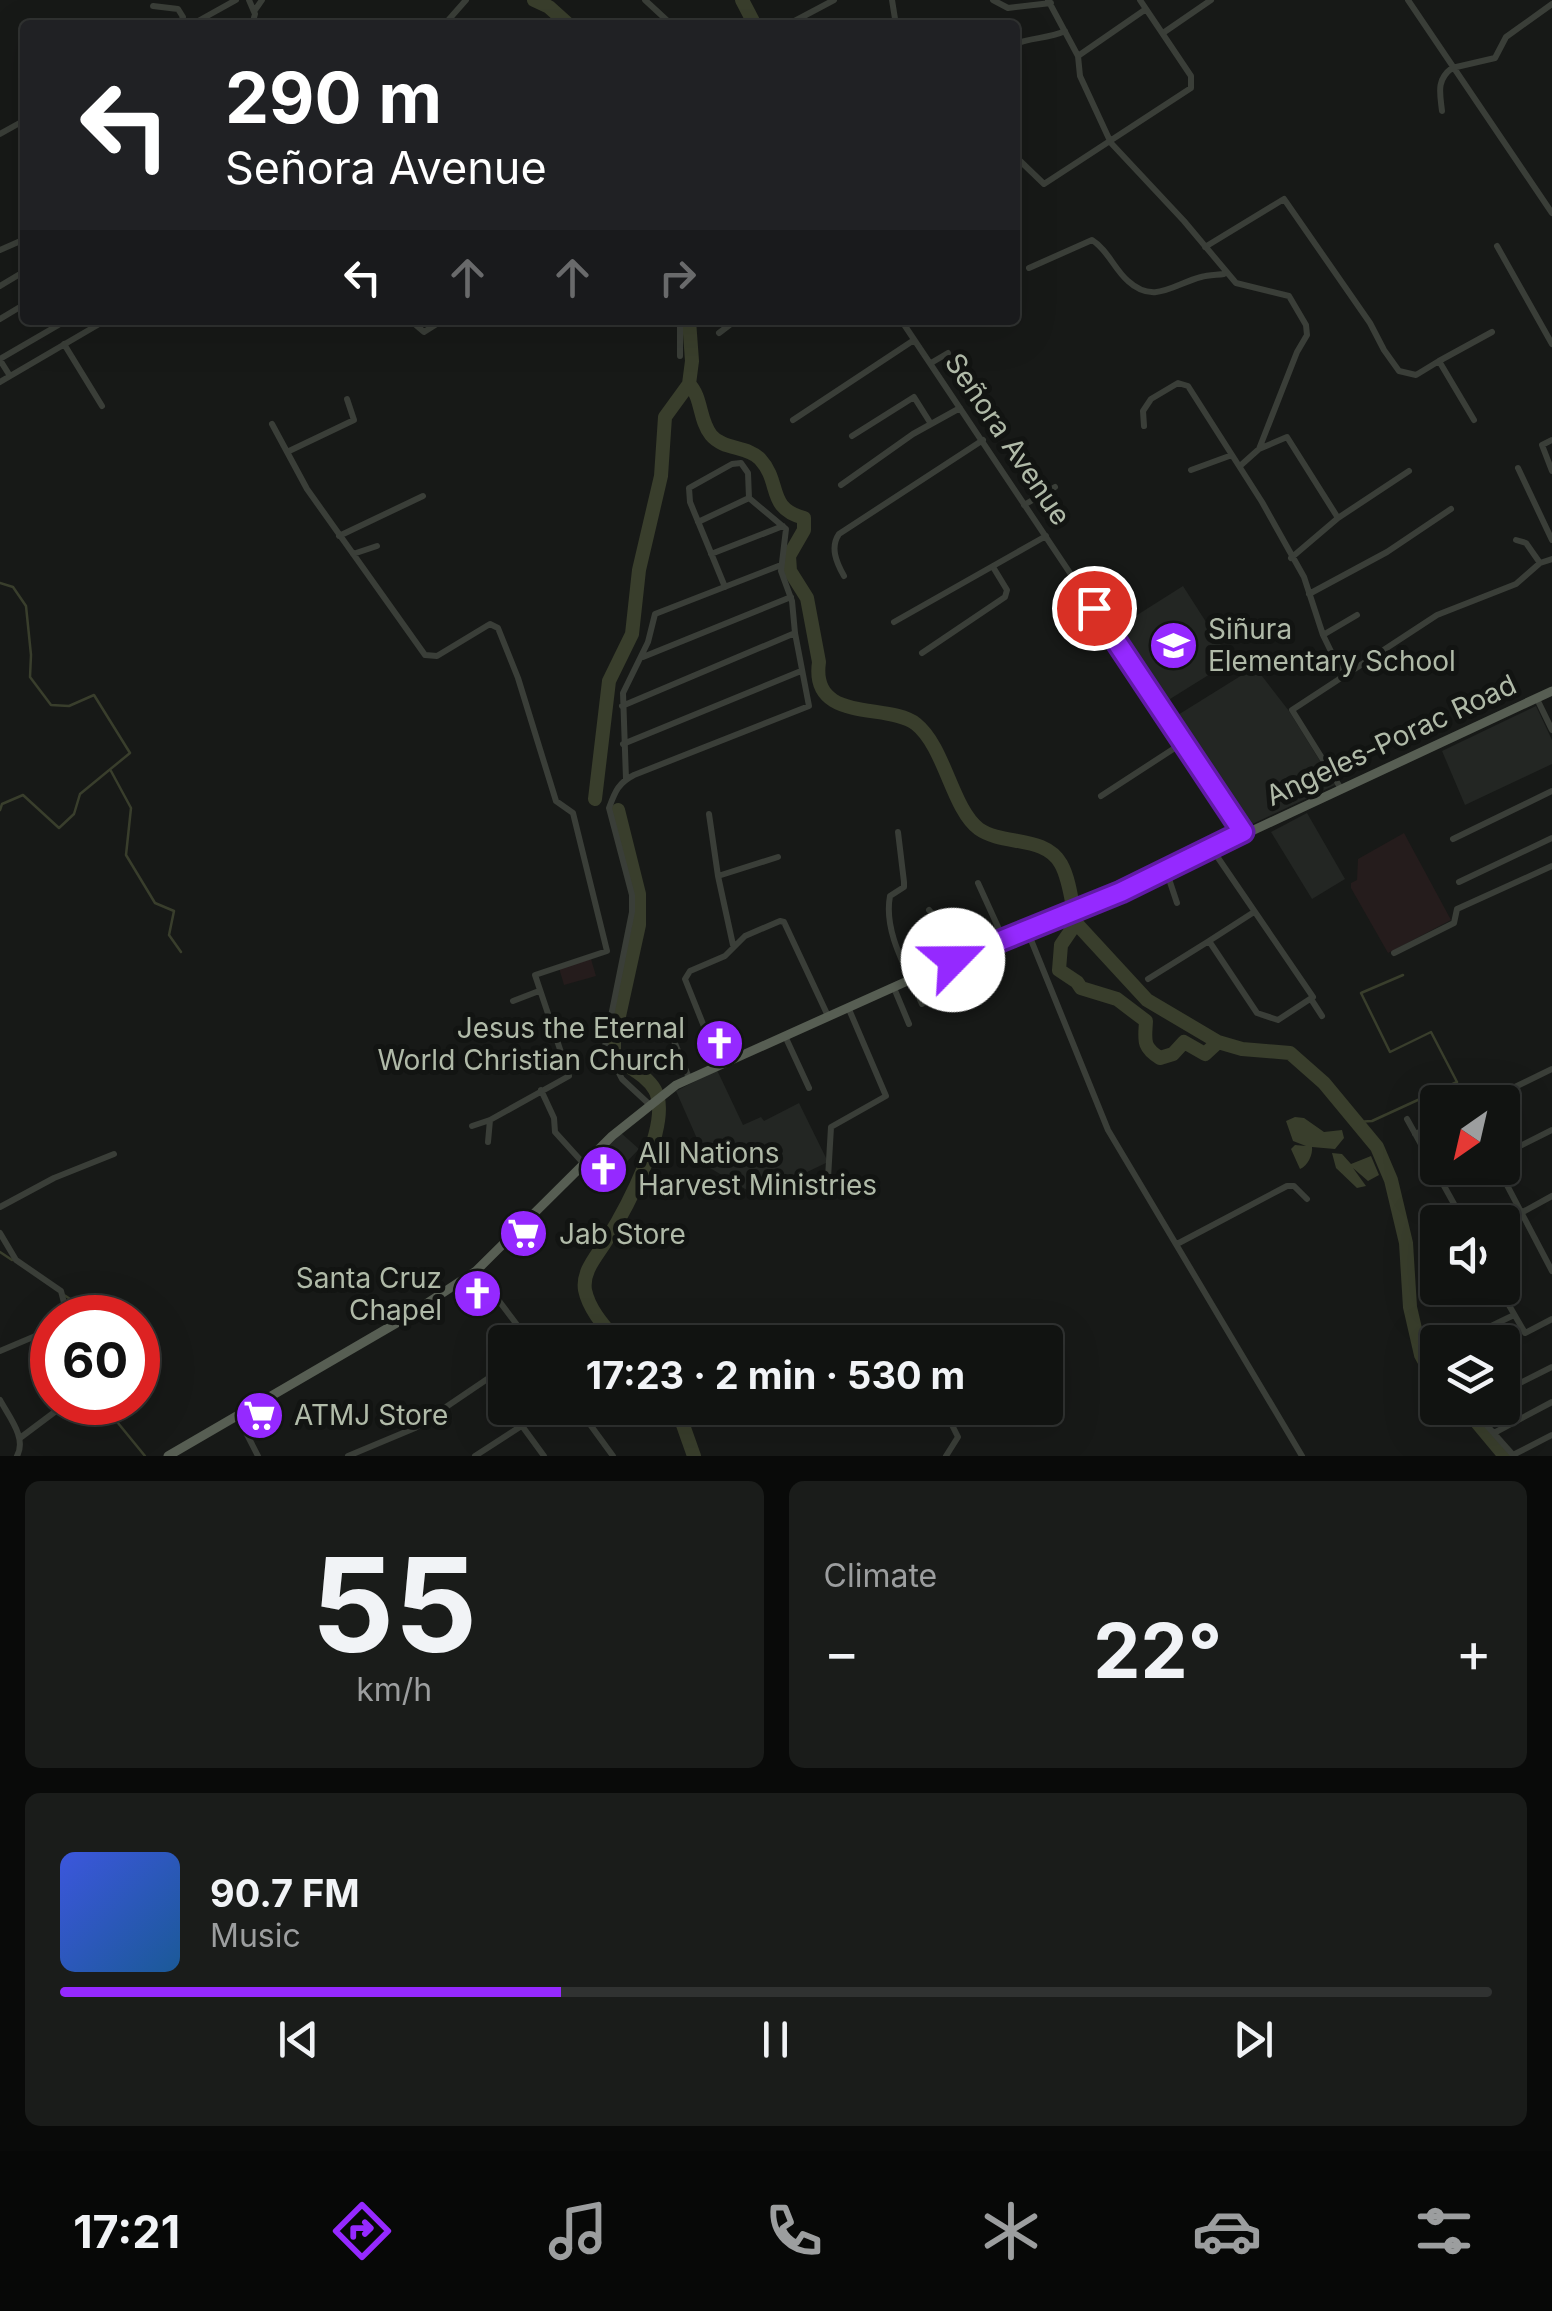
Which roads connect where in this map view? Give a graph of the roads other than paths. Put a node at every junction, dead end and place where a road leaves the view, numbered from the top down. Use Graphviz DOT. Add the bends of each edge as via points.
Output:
graph roads {
  1 [pos="236,0"];
  2 [pos="249,0"];
  3 [pos="262,0"];
  4 [pos="466,0"];
  5 [pos="646,0"];
  6 [pos="834,0"];
  7 [pos="993,0"];
  8 [pos="1140,0"];
  9 [pos="1211,0"];
  10 [pos="1408,0"];
  11 [pos="1051,1"];
  12 [pos="1552,4"];
  13 [pos="153,6"];
  14 [pos="1146,9"];
  15 [pos="255,10"];
  16 [pos="181,20"];
  17 [pos="200,20"];
  18 [pos="253,20"];
  19 [pos="448,20"];
  20 [pos="667,20"];
  21 [pos="796,20"];
  22 [pos="1065,31"];
  23 [pos="1163,33"];
  24 [pos="1020,43"];
  25 [pos="1078,56"];
  26 [pos="1452,68"];
  27 [pos="1442,111"];
  28 [pos="1111,143"];
  29 [pos="1020,161"];
  30 [pos="1552,213"];
  31 [pos="1497,246"];
  32 [pos="1205,248"];
  33 [pos="1029,268"];
  34 [pos="1226,274"];
  35 [pos="58,325"];
  36 [pos="97,325"];
  37 [pos="680,325"];
  38 [pos="729,325"];
  39 [pos="905,325"];
  40 [pos="1492,332"];
  41 [pos="719,333"];
  42 [pos="914,340"];
  43 [pos="64,344"];
  44 [pos="1552,344"];
  45 [pos="948,353"];
  46 [pos="680,356"];
  47 [pos="0,359"];
  48 [pos="1438,361"];
  49 [pos="932,364"];
  50 [pos="10,376"];
  51 [pos="0,382"];
  52 [pos="347,399"];
  53 [pos="102,406"];
  54 [pos="960,408"];
  55 [pos="793,420"];
  56 [pos="1474,420"];
  57 [pos="272,424"];
  58 [pos="931,424"];
  59 [pos="1144,426"];
  60 [pos="852,436"];
  61 [pos="983,440"];
  62 [pos="1552,440"];
  63 [pos="1260,448"];
  64 [pos="286,452"];
  65 [pos="1232,456"];
  66 [pos="1240,466"];
  67 [pos="1518,468"];
  68 [pos="1192,470"];
  69 [pos="1409,471"];
  70 [pos="1552,471"];
  71 [pos="841,485"];
  72 [pos="1054,487"];
  73 [pos="424,496"];
  74 [pos="749,498"];
  75 [pos="1024,506"];
  76 [pos="1451,509"];
  77 [pos="1338,518"];
  78 [pos="698,522"];
  79 [pos="783,526"];
  80 [pos="340,536"];
  81 [pos="1046,536"];
  82 [pos="1516,540"];
  83 [pos="1552,540"];
  84 [pos="378,546"];
  85 [pos="353,554"];
  86 [pos="712,554"];
  87 [pos="1292,558"];
  88 [pos="1552,559"];
  89 [pos="1540,563"];
  90 [pos="781,565"];
  91 [pos="993,567"];
  92 [pos="844,576"];
  93 [pos="725,587"];
  94 [pos="1309,594"];
  95 [pos="791,598"];
  96 [pos="1357,615"];
  97 [pos="894,622"];
  98 [pos="795,633"];
  99 [pos="1323,635"];
  100 [pos="922,653"];
  101 [pos="642,658"];
  102 [pos="801,671"];
  103 [pos="1343,676"];
  104 [pos="1552,691"];
  105 [pos="1537,699"];
  106 [pos="622,706"];
  107 [pos="1552,730"];
  108 [pos="1184,742"];
  109 [pos="623,744"];
  110 [pos="626,779"];
  111 [pos="1340,787"];
  112 [pos="1552,791"];
  113 [pos="1102,796"];
  114 [pos="709,814"];
  115 [pos="898,832"];
  116 [pos="1243,832"];
  117 [pos="1552,838"];
  118 [pos="1452,839"];
  119 [pos="1211,847"];
  120 [pos="778,857"];
  121 [pos="1552,866"];
  122 [pos="1166,870"];
  123 [pos="718,876"];
  124 [pos="1459,882"];
  125 [pos="978,883"];
  126 [pos="1177,903"];
  127 [pos="929,910"];
  128 [pos="1254,912"];
  129 [pos="1026,930"];
  130 [pos="1003,938"];
  131 [pos="1209,941"];
  132 [pos="733,945"];
  133 [pos="1394,953"];
  134 [pos="953,960"];
  135 [pos="912,978"];
  136 [pos="1148,979"];
  137 [pos="893,986"];
  138 [pos="540,991"];
  139 [pos="1312,998"];
  140 [pos="513,1001"];
  141 [pos="922,1004"];
  142 [pos="848,1007"];
  143 [pos="828,1016"];
  144 [pos="1322,1016"];
  145 [pos="909,1024"];
  146 [pos="784,1035"];
  147 [pos="672,1036"];
  148 [pos="719,1064"];
  149 [pos="1552,1069"];
  150 [pos="690,1078"];
  151 [pos="1519,1085"];
  152 [pos="809,1088"];
  153 [pos="541,1090"];
  154 [pos="651,1103"];
  155 [pos="1407,1119"];
  156 [pos="490,1120"];
  157 [pos="472,1126"];
  158 [pos="1552,1130"];
  159 [pos="1420,1132"];
  160 [pos="1415,1134"];
  161 [pos="488,1142"];
  162 [pos="1520,1146"];
  163 [pos="114,1154"];
  164 [pos="584,1164"];
  165 [pos="828,1178"];
  166 [pos="1507,1185"];
  167 [pos="1552,1196"];
  168 [pos="1307,1199"];
  169 [pos="1455,1205"];
  170 [pos="0,1206"];
  171 [pos="1521,1213"];
  172 [pos="0,1232"];
  173 [pos="1177,1244"];
  174 [pos="1552,1271"];
  175 [pos="493,1293"];
  176 [pos="62,1295"];
  177 [pos="1509,1305"];
  178 [pos="1514,1314"];
  179 [pos="1552,1319"];
  180 [pos="517,1325"];
  181 [pos="1492,1325"];
  182 [pos="30,1338"];
  183 [pos="0,1350"];
  184 [pos="1552,1367"];
  185 [pos="488,1380"];
  186 [pos="1520,1383"];
  187 [pos="0,1401"];
  188 [pos="1552,1402"];
  189 [pos="238,1417"];
  190 [pos="37,1425"];
  191 [pos="522,1425"];
  192 [pos="590,1425"];
  193 [pos="952,1425"];
  194 [pos="1487,1425"];
  195 [pos="1494,1433"];
  196 [pos="1552,1435"];
  197 [pos="20,1438"];
  198 [pos="1513,1455"];
  199 [pos="17,1456"];
  200 [pos="168,1456"];
  201 [pos="258,1456"];
  202 [pos="348,1456"];
  203 [pos="477,1456"];
  204 [pos="544,1456"];
  205 [pos="612,1456"];
  206 [pos="946,1456"];
  207 [pos="1302,1456"];
  1 -- 17 [label="street"];
  2 -- 15 [label="street"];
  3 -- 15 [label="street"];
  4 -- 19 [label="street"];
  5 -- 20 [label="street"];
  6 -- 21 [label="street"];
  7 -- 11 [label="street" via="1008,8"];
  8 -- 14 [label="street"];
  9 -- 23 [label="street"];
  10 -- 26 [label="street"];
  11 -- 22 [label="street"];
  12 -- 26 [label="street" via="1506,36 1495,58"];
  13 -- 16 [label="street" via="178,9"];
  14 -- 23 [label="street"];
  14 -- 25 [label="street"];
  15 -- 18 [label="street"];
  22 -- 24 [label="street"];
  22 -- 25 [label="street"];
  23 -- 28 [label="street" via="1194,83"];
  25 -- 28 [label="street" via="1080,76"];
  26 -- 27 [label="street" via="1439,84"];
  26 -- 30 [label="street"];
  28 -- 29 [label="street" via="1044,184"];
  28 -- 32 [label="street"];
  31 -- 44 [label="street"];
  32 -- 34 [label="street"];
  32 -- 48 [label="street" via="1284,199 1399,371 1416,375"];
  33 -- 34 [label="street" via="1092,240 1128,281 1153,294"];
  34 -- 63 [label="street" via="1240,286 1289,296 1306,325"];
  35 -- 47 [label="street"];
  36 -- 43 [label="street"];
  37 -- 46 [label="street"];
  38 -- 41 [label="street"];
  39 -- 42 [label="street, Señora Avenue"];
  40 -- 48 [label="street"];
  42 -- 49 [label="street, Señora Avenue"];
  42 -- 55 [label="street"];
  43 -- 50 [label="street"];
  43 -- 53 [label="street"];
  45 -- 49 [label="street"];
  47 -- 50 [label="street"];
  48 -- 56 [label="street"];
  49 -- 54 [label="street, Señora Avenue"];
  50 -- 51 [label="street"];
  52 -- 64 [label="street" via="354,420"];
  54 -- 58 [label="street"];
  54 -- 61 [label="street, Señora Avenue"];
  57 -- 64 [label="street"];
  58 -- 60 [label="street" via="914,397"];
  58 -- 71 [label="street"];
  59 -- 65 [label="street" via="1151,399 1178,383 1188,386"];
  61 -- 75 [label="street, Señora Avenue"];
  61 -- 92 [label="street" via="839,534 835,551"];
  62 -- 70 [label="street" via="1542,445"];
  63 -- 66 [label="street"];
  63 -- 77 [label="street" via="1287,437"];
  64 -- 80 [label="street"];
  65 -- 66 [label="street"];
  65 -- 68 [label="street"];
  66 -- 87 [label="street"];
  67 -- 83 [label="street"];
  69 -- 77 [label="street"];
  72 -- 75 [label="street"];
  73 -- 80 [label="street"];
  74 -- 78 [label="street"];
  74 -- 78 [label="street" via="745,466 732,464 689,488"];
  74 -- 79 [label="street"];
  75 -- 81 [label="street, Señora Avenue"];
  76 -- 94 [label="street"];
  77 -- 87 [label="street"];
  78 -- 86 [label="street"];
  79 -- 86 [label="street"];
  79 -- 90 [label="street"];
  80 -- 85 [label="street"];
  81 -- 91 [label="street"];
  81 -- 108 [label="street, Señora Avenue"];
  82 -- 89 [label="street"];
  84 -- 85 [label="street"];
  85 -- 138 [label="street" via="425,654 436,656 490,624 506,646 556,802 573,813 606,945 603,955 535,975"];
  86 -- 93 [label="street"];
  87 -- 94 [label="street"];
  88 -- 89 [label="street"];
  89 -- 103 [label="street" via="1524,580 1454,606"];
  90 -- 93 [label="street"];
  90 -- 95 [label="street"];
  91 -- 97 [label="street"];
  91 -- 100 [label="street" via="1007,590 1004,597"];
  93 -- 101 [label="street" via="655,614"];
  94 -- 99 [label="street"];
  95 -- 98 [label="street"];
  95 -- 101 [label="street"];
  96 -- 99 [label="street"];
  98 -- 102 [label="street"];
  98 -- 106 [label="street"];
  99 -- 103 [label="street"];
  101 -- 106 [label="street"];
  102 -- 109 [label="street"];
  102 -- 110 [label="street" via="809,696 805,710"];
  103 -- 111 [label="street" via="1292,710"];
  104 -- 105 [label="main road, Angeles-Porac Road"];
  105 -- 107 [label="street"];
  105 -- 111 [label="main road, Angeles-Porac Road"];
  106 -- 109 [label="street"];
  108 -- 113 [label="street"];
  108 -- 116 [label="street, Señora Avenue"];
  109 -- 110 [label="street"];
  110 -- 154 [label="street" via="609,808 632,912 605,1046 622,1078"];
  111 -- 116 [label="main road, Angeles-Porac Road"];
  112 -- 118 [label="street"];
  114 -- 123 [label="street"];
  115 -- 135 [label="street" via="904,887 890,896 889,917"];
  116 -- 119 [label="main road, Angeles-Porac Road"];
  117 -- 124 [label="street"];
  119 -- 122 [label="main road, Angeles-Porac Road"];
  119 -- 128 [label="street"];
  120 -- 123 [label="street"];
  121 -- 133 [label="street" via="1457,909 1454,923"];
  122 -- 126 [label="street"];
  122 -- 129 [label="main road, Angeles-Porac Road"];
  123 -- 132 [label="street"];
  125 -- 130 [label="street"];
  127 -- 134 [label="street" via="944,928"];
  128 -- 131 [label="street"];
  128 -- 139 [label="street"];
  129 -- 130 [label="main road, Angeles-Porac Road"];
  129 -- 173 [label="street" via="1098,1110"];
  130 -- 134 [label="main road, Angeles-Porac Road"];
  131 -- 136 [label="street"];
  131 -- 139 [label="street" via="1263,1017 1278,1020"];
  132 -- 143 [label="street" via="784,922"];
  132 -- 148 [label="street" via="685,979"];
  134 -- 135 [label="main road, Angeles-Porac Road"];
  135 -- 137 [label="main road, Angeles-Porac Road"];
  135 -- 141 [label="street"];
  137 -- 142 [label="main road, Angeles-Porac Road"];
  137 -- 145 [label="street"];
  138 -- 140 [label="street"];
  138 -- 153 [label="street" via="569,1074"];
  139 -- 144 [label="street"];
  142 -- 143 [label="main road, Angeles-Porac Road"];
  142 -- 165 [label="street" via="886,1096 831,1127"];
  143 -- 146 [label="main road, Angeles-Porac Road"];
  146 -- 148 [label="main road, Angeles-Porac Road"];
  146 -- 152 [label="street"];
  147 -- 150 [label="street"];
  148 -- 150 [label="main road, Angeles-Porac Road"];
  149 -- 151 [label="street"];
  150 -- 154 [label="main road, Angeles-Porac Road"];
  153 -- 156 [label="street"];
  153 -- 164 [label="street" via="555,1132"];
  154 -- 164 [label="main road, Angeles-Porac Road"];
  155 -- 160 [label="street"];
  156 -- 157 [label="street"];
  156 -- 161 [label="street"];
  158 -- 162 [label="street"];
  159 -- 160 [label="street"];
  160 -- 169 [label="street"];
  163 -- 170 [label="street"];
  164 -- 189 [label="main road, Angeles-Porac Road" via="479,1275"];
  166 -- 171 [label="street"];
  167 -- 171 [label="street"];
  168 -- 173 [label="street" via="1286,1186"];
  171 -- 174 [label="street"];
  172 -- 176 [label="street" via="16,1260"];
  173 -- 207 [label="street"];
  175 -- 180 [label="street"];
  177 -- 178 [label="street"];
  178 -- 179 [label="street" via="1526,1333"];
  178 -- 181 [label="street"];
  182 -- 183 [label="street"];
  184 -- 186 [label="street"];
  185 -- 202 [label="street" via="415,1428"];
  187 -- 197 [label="street"];
  188 -- 195 [label="street"];
  189 -- 200 [label="main road, Angeles-Porac Road"];
  189 -- 201 [label="street"];
  190 -- 197 [label="street"];
  191 -- 203 [label="street"];
  191 -- 204 [label="street"];
  192 -- 205 [label="street"];
  193 -- 206 [label="street" via="958,1437"];
  194 -- 195 [label="street"];
  195 -- 198 [label="street"];
  196 -- 198 [label="street"];
  197 -- 199 [label="street"];
}
